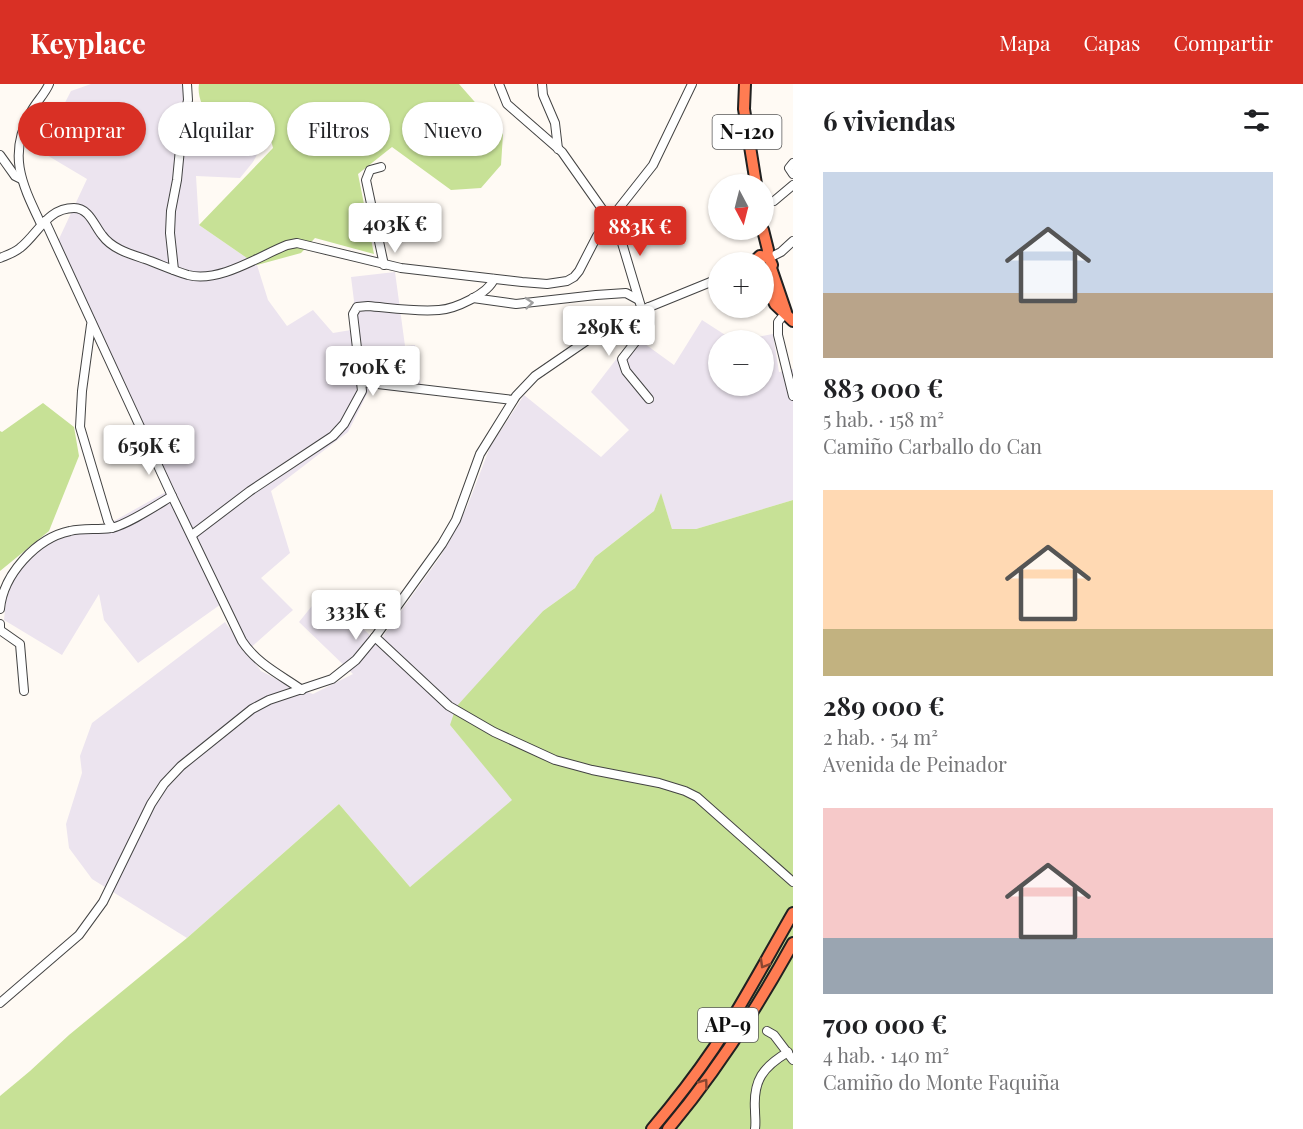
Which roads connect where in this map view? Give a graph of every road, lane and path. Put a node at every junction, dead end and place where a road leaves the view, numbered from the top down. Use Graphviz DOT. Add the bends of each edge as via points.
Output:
graph roads {
  1 [pos="49,84"];
  2 [pos="187,84"];
  3 [pos="499,84"];
  4 [pos="542,84"];
  5 [pos="692,84"];
  6 [pos="745,84"];
  7 [pos="558,149"];
  8 [pos="0,155"];
  9 [pos="793,163"];
  10 [pos="381,167"];
  11 [pos="754,174"];
  12 [pos="793,174"];
  13 [pos="21,179"];
  14 [pos="793,185"];
  15 [pos="774,201"];
  16 [pos="397,210"];
  17 [pos="375,220"];
  18 [pos="610,221"];
  19 [pos="43,223"];
  20 [pos="793,241"];
  21 [pos="774,256"];
  22 [pos="0,258"];
  23 [pos="384,265"];
  24 [pos="174,270"];
  25 [pos="494,279"];
  26 [pos="708,283"];
  27 [pos="774,288"];
  28 [pos="471,298"];
  29 [pos="638,299"];
  30 [pos="774,302"];
  31 [pos="645,309"];
  32 [pos="789,316"];
  33 [pos="91,324"];
  34 [pos="362,382"];
  35 [pos="793,396"];
  36 [pos="649,399"];
  37 [pos="513,400"];
  38 [pos="172,496"];
  39 [pos="112,528"];
  40 [pos="192,535"];
  41 [pos="0,609"];
  42 [pos="0,624"];
  43 [pos="375,637"];
  44 [pos="303,690"];
  45 [pos="24,691"];
  46 [pos="790,880"];
  47 [pos="793,913"];
  48 [pos="793,943"];
  49 [pos="0,1003"];
  50 [pos="767,1031"];
  51 [pos="790,1056"];
  52 [pos="652,1129"];
  53 [pos="668,1129"];
  54 [pos="755,1129"];
  1 -- 13 [label="street" via="30,113 17,151"];
  2 -- 24 [label="street" via="171,211"];
  3 -- 7 [label="street" via="507,104"];
  4 -- 7 [label="street" via="555,123"];
  5 -- 18 [label="street" via="653,165"];
  6 -- 11 [label="highway, N-120" via="744,109"];
  7 -- 18 [label="street"];
  8 -- 13 [label="street"];
  9 -- 12 [label="street" via="789,168"];
  10 -- 17 [label="street" via="370,170 366,180"];
  13 -- 19 [label="street"];
  14 -- 15 [label="street"];
  16 -- 17 [label="street"];
  17 -- 23 [label="street"];
  18 -- 25 [label="street" via="590,247 579,271 567,281 546,284"];
  18 -- 29 [label="street" via="624,245"];
  19 -- 22 [label="street" via="22,247"];
  19 -- 24 [label="street" via="63,210 78,208 91,218 102,236 122,251"];
  19 -- 33 [label="street"];
  20 -- 21 [label="street"];
  23 -- 24 [label="street" via="297,243 211,275"];
  23 -- 25 [label="street"];
  25 -- 28 [label="street" via="485,292"];
  26 -- 31 [label="street"];
  27 -- 32 [label="highway"];
  28 -- 29 [label="street, one-way" via="516,304 596,294 626,294"];
  28 -- 34 [label="street" via="438,310 357,308 353,314"];
  29 -- 31 [label="street"];
  30 -- 32 [label="highway"];
  31 -- 36 [label="street" via="650,323 622,359 626,371"];
  31 -- 37 [label="street" via="611,324 560,358 535,376"];
  32 -- 35 [label="street" via="778,321 778,335"];
  33 -- 38 [label="street"];
  33 -- 39 [label="street" via="80,427"];
  34 -- 37 [label="street"];
  34 -- 40 [label="street" via="362,391 333,436"];
  37 -- 43 [label="street" via="480,454 456,520"];
  38 -- 39 [label="street"];
  38 -- 40 [label="street"];
  39 -- 41 [label="street" via="68,531 54,536 14,570 5,586"];
  40 -- 44 [label="street" via="248,650"];
  42 -- 45 [label="street" via="0,630 20,644"];
  43 -- 44 [label="street" via="356,660 332,679"];
  43 -- 46 [label="street" via="449,706 494,732 555,760 659,783 697,797"];
  44 -- 49 [label="street" via="252,709 181,766 151,804 103,902 79,934"];
  47 -- 52 [label="highway, AP-9, one-way" via="713,1049"];
  53 -- 48 [label="highway, AP-9, one-way" via="724,1056"];
  50 -- 51 [label="street"];
  51 -- 54 [label="street" via="772,1062 763,1071 754,1108"];
}
